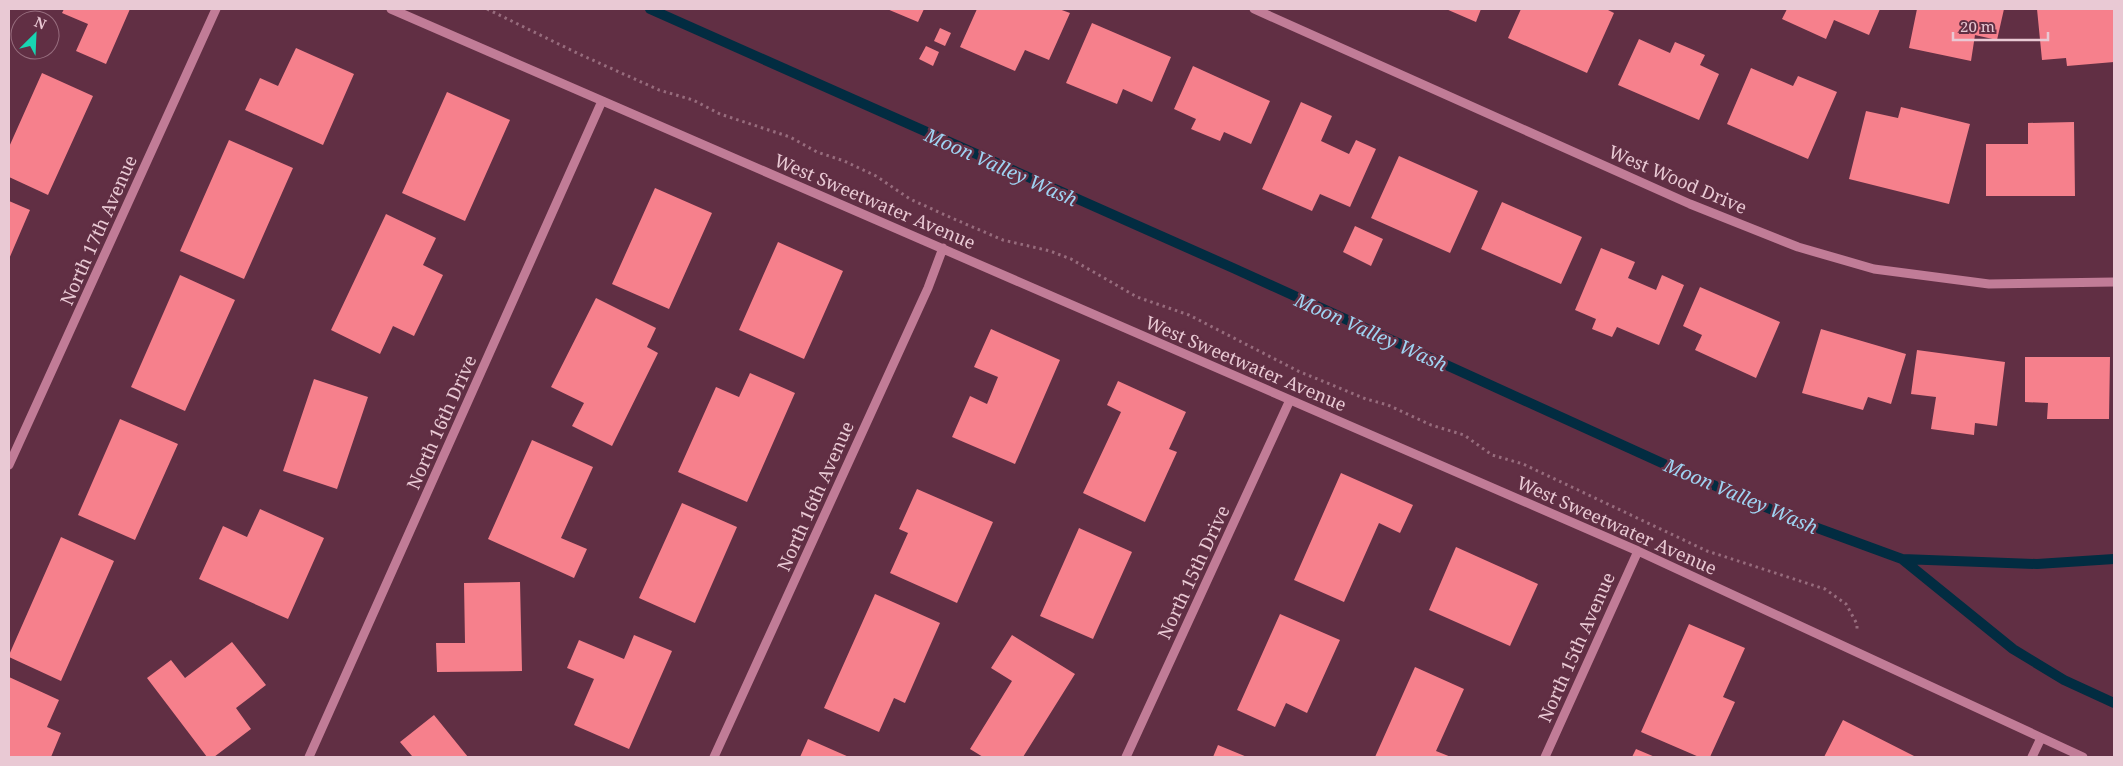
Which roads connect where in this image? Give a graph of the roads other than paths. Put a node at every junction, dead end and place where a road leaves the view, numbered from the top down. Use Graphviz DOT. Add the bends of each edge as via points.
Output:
graph roads {
  1 [pos="216,9"];
  2 [pos="391,9"];
  3 [pos="1254,9"];
  4 [pos="602,101"];
  5 [pos="944,248"];
  6 [pos="2114,282"];
  7 [pos="1290,400"];
  8 [pos="9,465"];
  9 [pos="1638,551"];
  10 [pos="2041,738"];
  11 [pos="309,757"];
  12 [pos="714,757"];
  13 [pos="1126,757"];
  14 [pos="1545,757"];
  15 [pos="2032,757"];
  16 [pos="2083,757"];
  1 -- 8 [label="street, North 17th Avenue"];
  2 -- 4 [label="street, West Sweetwater Avenue"];
  3 -- 6 [label="street, West Wood Drive" via="1690,204 1798,247 1874,270 1989,284"];
  4 -- 5 [label="street, West Sweetwater Avenue"];
  4 -- 11 [label="street, North 16th Drive"];
  5 -- 7 [label="street, West Sweetwater Avenue"];
  5 -- 12 [label="street, North 16th Avenue"];
  7 -- 9 [label="street, West Sweetwater Avenue"];
  7 -- 13 [label="street, North 15th Drive"];
  9 -- 10 [label="street, West Sweetwater Avenue"];
  9 -- 14 [label="street, North 15th Avenue"];
  10 -- 15 [label="street"];
  10 -- 16 [label="street, West Sweetwater Avenue"];
}
